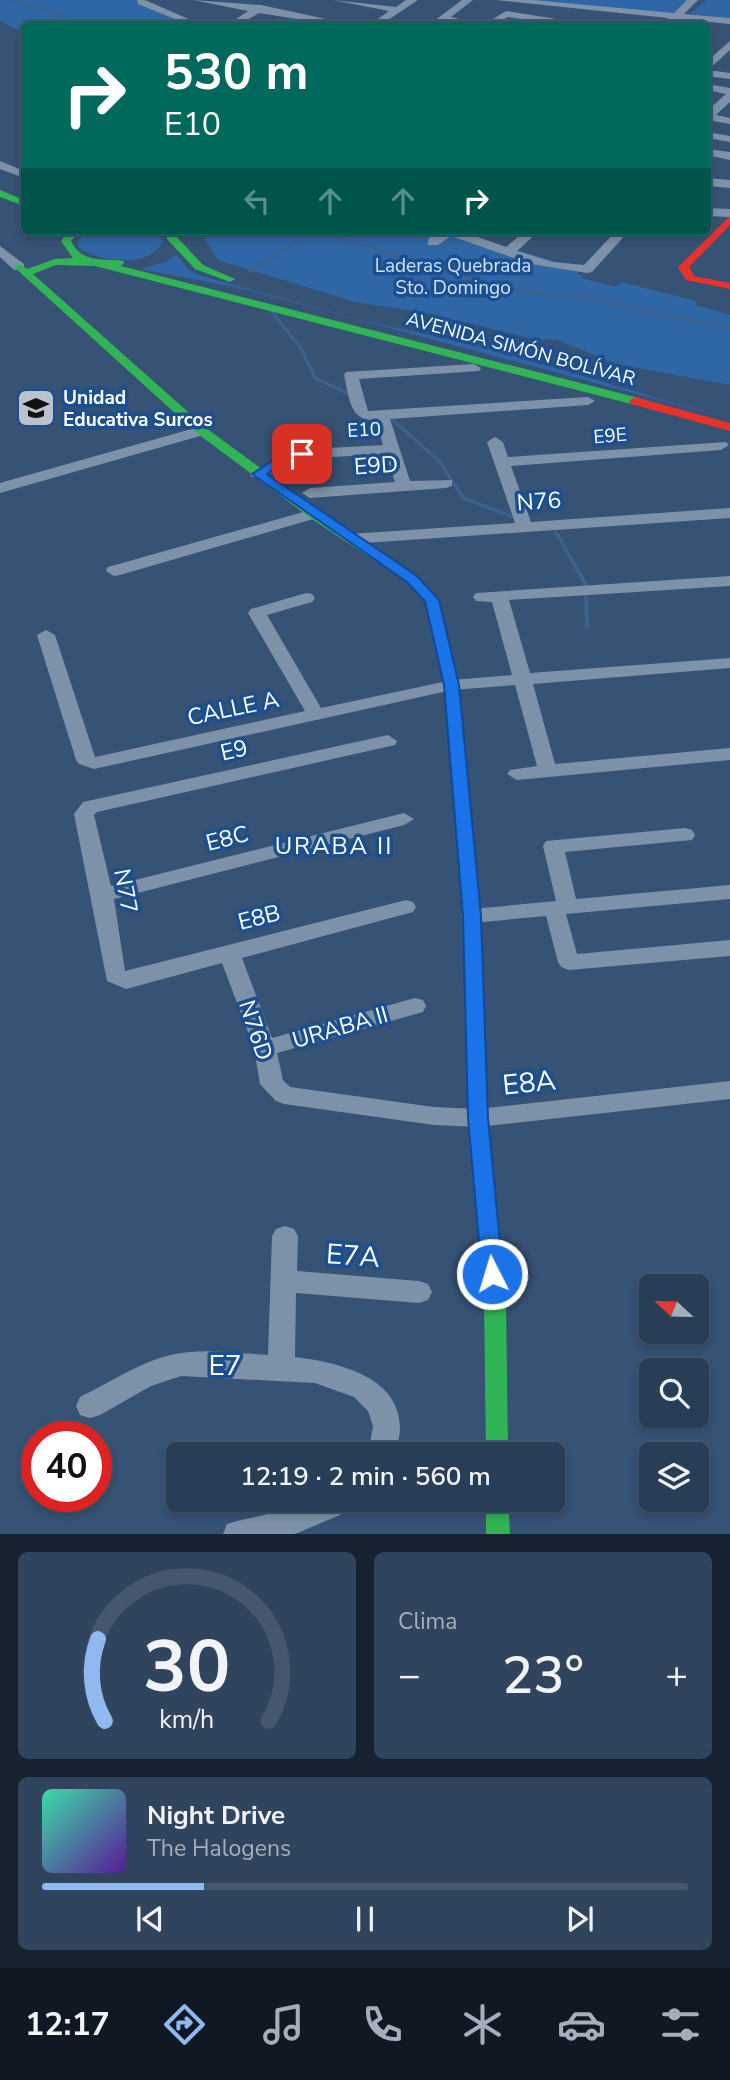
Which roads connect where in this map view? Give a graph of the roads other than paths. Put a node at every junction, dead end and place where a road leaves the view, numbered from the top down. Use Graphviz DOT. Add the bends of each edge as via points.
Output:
graph roads {
  1 [pos="198,0"];
  2 [pos="274,0"];
  3 [pos="338,0"];
  4 [pos="413,0"];
  5 [pos="449,0"];
  6 [pos="501,0"];
  7 [pos="693,0"];
  8 [pos="466,1"];
  9 [pos="141,2"];
  10 [pos="257,10"];
  11 [pos="398,10"];
  12 [pos="640,13"];
  13 [pos="677,16"];
  14 [pos="188,21"];
  15 [pos="239,21"];
  16 [pos="325,21"];
  17 [pos="381,21"];
  18 [pos="440,21"];
  19 [pos="496,21"];
  20 [pos="549,21"];
  21 [pos="629,21"];
  22 [pos="671,21"];
  23 [pos="730,21"];
  24 [pos="711,44"];
  25 [pos="729,46"];
  26 [pos="730,62"];
  27 [pos="711,63"];
  28 [pos="711,74"];
  29 [pos="730,76"];
  30 [pos="711,88"];
  31 [pos="730,93"];
  32 [pos="711,104"];
  33 [pos="720,105"];
  34 [pos="711,113"];
  35 [pos="711,118"];
  36 [pos="730,121"];
  37 [pos="711,136"];
  38 [pos="730,139"];
  39 [pos="711,153"];
  40 [pos="730,156"];
  41 [pos="0,165"];
  42 [pos="21,174"];
  43 [pos="0,179"];
  44 [pos="711,182"];
  45 [pos="730,184"];
  46 [pos="21,186"];
  47 [pos="0,193"];
  48 [pos="21,202"];
  49 [pos="711,212"];
  50 [pos="730,213"];
  51 [pos="730,219"];
  52 [pos="443,235"];
  53 [pos="462,235"];
  54 [pos="528,235"];
  55 [pos="619,235"];
  56 [pos="169,237"];
  57 [pos="67,238"];
  58 [pos="433,242"];
  59 [pos="0,250"];
  60 [pos="511,250"];
  61 [pos="143,260"];
  62 [pos="92,262"];
  63 [pos="587,269"];
  64 [pos="22,270"];
  65 [pos="575,281"];
  66 [pos="247,284"];
  67 [pos="730,286"];
  68 [pos="285,294"];
  69 [pos="362,314"];
  70 [pos="538,359"];
  71 [pos="474,368"];
  72 [pos="587,401"];
  73 [pos="730,412"];
  74 [pos="382,416"];
  75 [pos="730,427"];
  76 [pos="202,431"];
  77 [pos="495,442"];
  78 [pos="721,445"];
  79 [pos="392,449"];
  80 [pos="503,462"];
  81 [pos="258,474"];
  82 [pos="446,483"];
  83 [pos="404,486"];
  84 [pos="0,488"];
  85 [pos="310,493"];
  86 [pos="730,513"];
  87 [pos="314,514"];
  88 [pos="524,525"];
  89 [pos="351,539"];
  90 [pos="114,571"];
  91 [pos="730,581"];
  92 [pos="306,598"];
  93 [pos="46,635"];
  94 [pos="730,663"];
  95 [pos="521,680"];
  96 [pos="452,685"];
  97 [pos="316,715"];
  98 [pos="388,741"];
  99 [pos="730,754"];
  100 [pos="548,772"];
  101 [pos="517,774"];
  102 [pos="90,807"];
  103 [pos="404,819"];
  104 [pos="685,835"];
  105 [pos="730,892"];
  106 [pos="103,895"];
  107 [pos="406,907"];
  108 [pos="561,908"];
  109 [pos="472,916"];
  110 [pos="730,948"];
  111 [pos="229,952"];
  112 [pos="126,981"];
  113 [pos="415,1006"];
  114 [pos="265,1048"];
  115 [pos="730,1090"];
  116 [pos="293,1097"];
  117 [pos="478,1118"];
  118 [pos="285,1236"];
  119 [pos="282,1281"];
  120 [pos="419,1292"];
  121 [pos="281,1366"];
  122 [pos="90,1406"];
  123 [pos="386,1442"];
  124 [pos="497,1442"];
  125 [pos="319,1512"];
  126 [pos="497,1512"];
  127 [pos="237,1534"];
  128 [pos="498,1534"];
  1 -- 10 [label="street"];
  2 -- 10 [label="street"];
  3 -- 11 [label="street"];
  4 -- 11 [label="street"];
  5 -- 8 [label="street"];
  6 -- 12 [label="street"];
  7 -- 13 [label="street"];
  8 -- 18 [label="street"];
  9 -- 14 [label="street"];
  10 -- 15 [label="street"];
  10 -- 16 [label="street"];
  11 -- 17 [label="street"];
  12 -- 13 [label="street"];
  12 -- 21 [label="street"];
  13 -- 22 [label="street"];
  13 -- 23 [label="street"];
  19 -- 20 [label="street" via="509,15"];
  24 -- 25 [label="street"];
  25 -- 27 [label="street"];
  26 -- 27 [label="street"];
  28 -- 29 [label="street"];
  30 -- 31 [label="street"];
  31 -- 33 [label="street"];
  32 -- 33 [label="street"];
  33 -- 34 [label="street"];
  35 -- 36 [label="street"];
  37 -- 38 [label="street"];
  39 -- 40 [label="street"];
  41 -- 42 [label="street"];
  43 -- 46 [label="main road"];
  44 -- 45 [label="street"];
  47 -- 48 [label="main road"];
  49 -- 50 [label="street"];
  51 -- 67 [label="main road" via="683,267 690,278"];
  52 -- 58 [label="street"];
  53 -- 60 [label="street"];
  54 -- 60 [label="street"];
  55 -- 63 [label="street"];
  56 -- 66 [label="main road" via="199,267"];
  57 -- 62 [label="main road, AVENIDA SIMÓN BOLÍVAR"];
  57 -- 64 [label="main road" via="44,262"];
  59 -- 64 [label="street"];
  60 -- 63 [label="street" via="545,264"];
  61 -- 62 [label="main road"];
  62 -- 64 [label="main road" via="55,262"];
  62 -- 75 [label="main road, AVENIDA SIMÓN BOLÍVAR" via="276,304"];
  63 -- 65 [label="street"];
  64 -- 76 [label="main road"];
  68 -- 69 [label="main road"];
  70 -- 73 [label="main road, AVENIDA SIMÓN BOLÍVAR"];
  71 -- 74 [label="street" via="351,375 363,415"];
  72 -- 74 [label="street"];
  74 -- 79 [label="street"];
  76 -- 81 [label="main road"];
  76 -- 84 [label="street"];
  77 -- 80 [label="street"];
  78 -- 80 [label="street, E9E"];
  79 -- 81 [label="street, E10" via="293,455"];
  79 -- 83 [label="street"];
  80 -- 88 [label="street"];
  81 -- 87 [label="main road"];
  82 -- 83 [label="street, E9D"];
  83 -- 85 [label="street, E9D"];
  86 -- 88 [label="street, N76"];
  87 -- 89 [label="main road"];
  87 -- 90 [label="street"];
  88 -- 89 [label="street, N76"];
  89 -- 96 [label="main road" via="412,579 432,600"];
  91 -- 95 [label="street" via="490,597"];
  92 -- 97 [label="street" via="257,613"];
  93 -- 97 [label="street, CALLE A" via="86,760 94,763"];
  94 -- 95 [label="street, CALLE A"];
  95 -- 96 [label="street, CALLE A"];
  95 -- 100 [label="street"];
  96 -- 97 [label="street, CALLE A"];
  96 -- 109 [label="main road"];
  98 -- 102 [label="street, E9"];
  99 -- 100 [label="street"];
  100 -- 101 [label="street"];
  102 -- 106 [label="street, N77" via="84,814"];
  103 -- 106 [label="street, E8C"];
  104 -- 108 [label="street" via="553,846"];
  105 -- 108 [label="street"];
  106 -- 112 [label="street, N77" via="115,975"];
  107 -- 111 [label="street, E8B"];
  108 -- 109 [label="street"];
  108 -- 110 [label="street" via="569,962"];
  109 -- 117 [label="main road"];
  111 -- 112 [label="street, E8B"];
  111 -- 114 [label="street, N76D"];
  113 -- 114 [label="street, URABA II"];
  114 -- 116 [label="street, N76D" via="272,1084"];
  115 -- 117 [label="street, E8A"];
  116 -- 117 [label="street, E8A"];
  117 -- 124 [label="main road" via="495,1300"];
  118 -- 119 [label="street"];
  119 -- 120 [label="street, E7A"];
  119 -- 121 [label="street"];
  121 -- 122 [label="street, E7" via="177,1365"];
  121 -- 123 [label="street, E7" via="338,1373 364,1389 381,1405"];
  125 -- 127 [label="street"];
  126 -- 128 [label="main road"];
}
